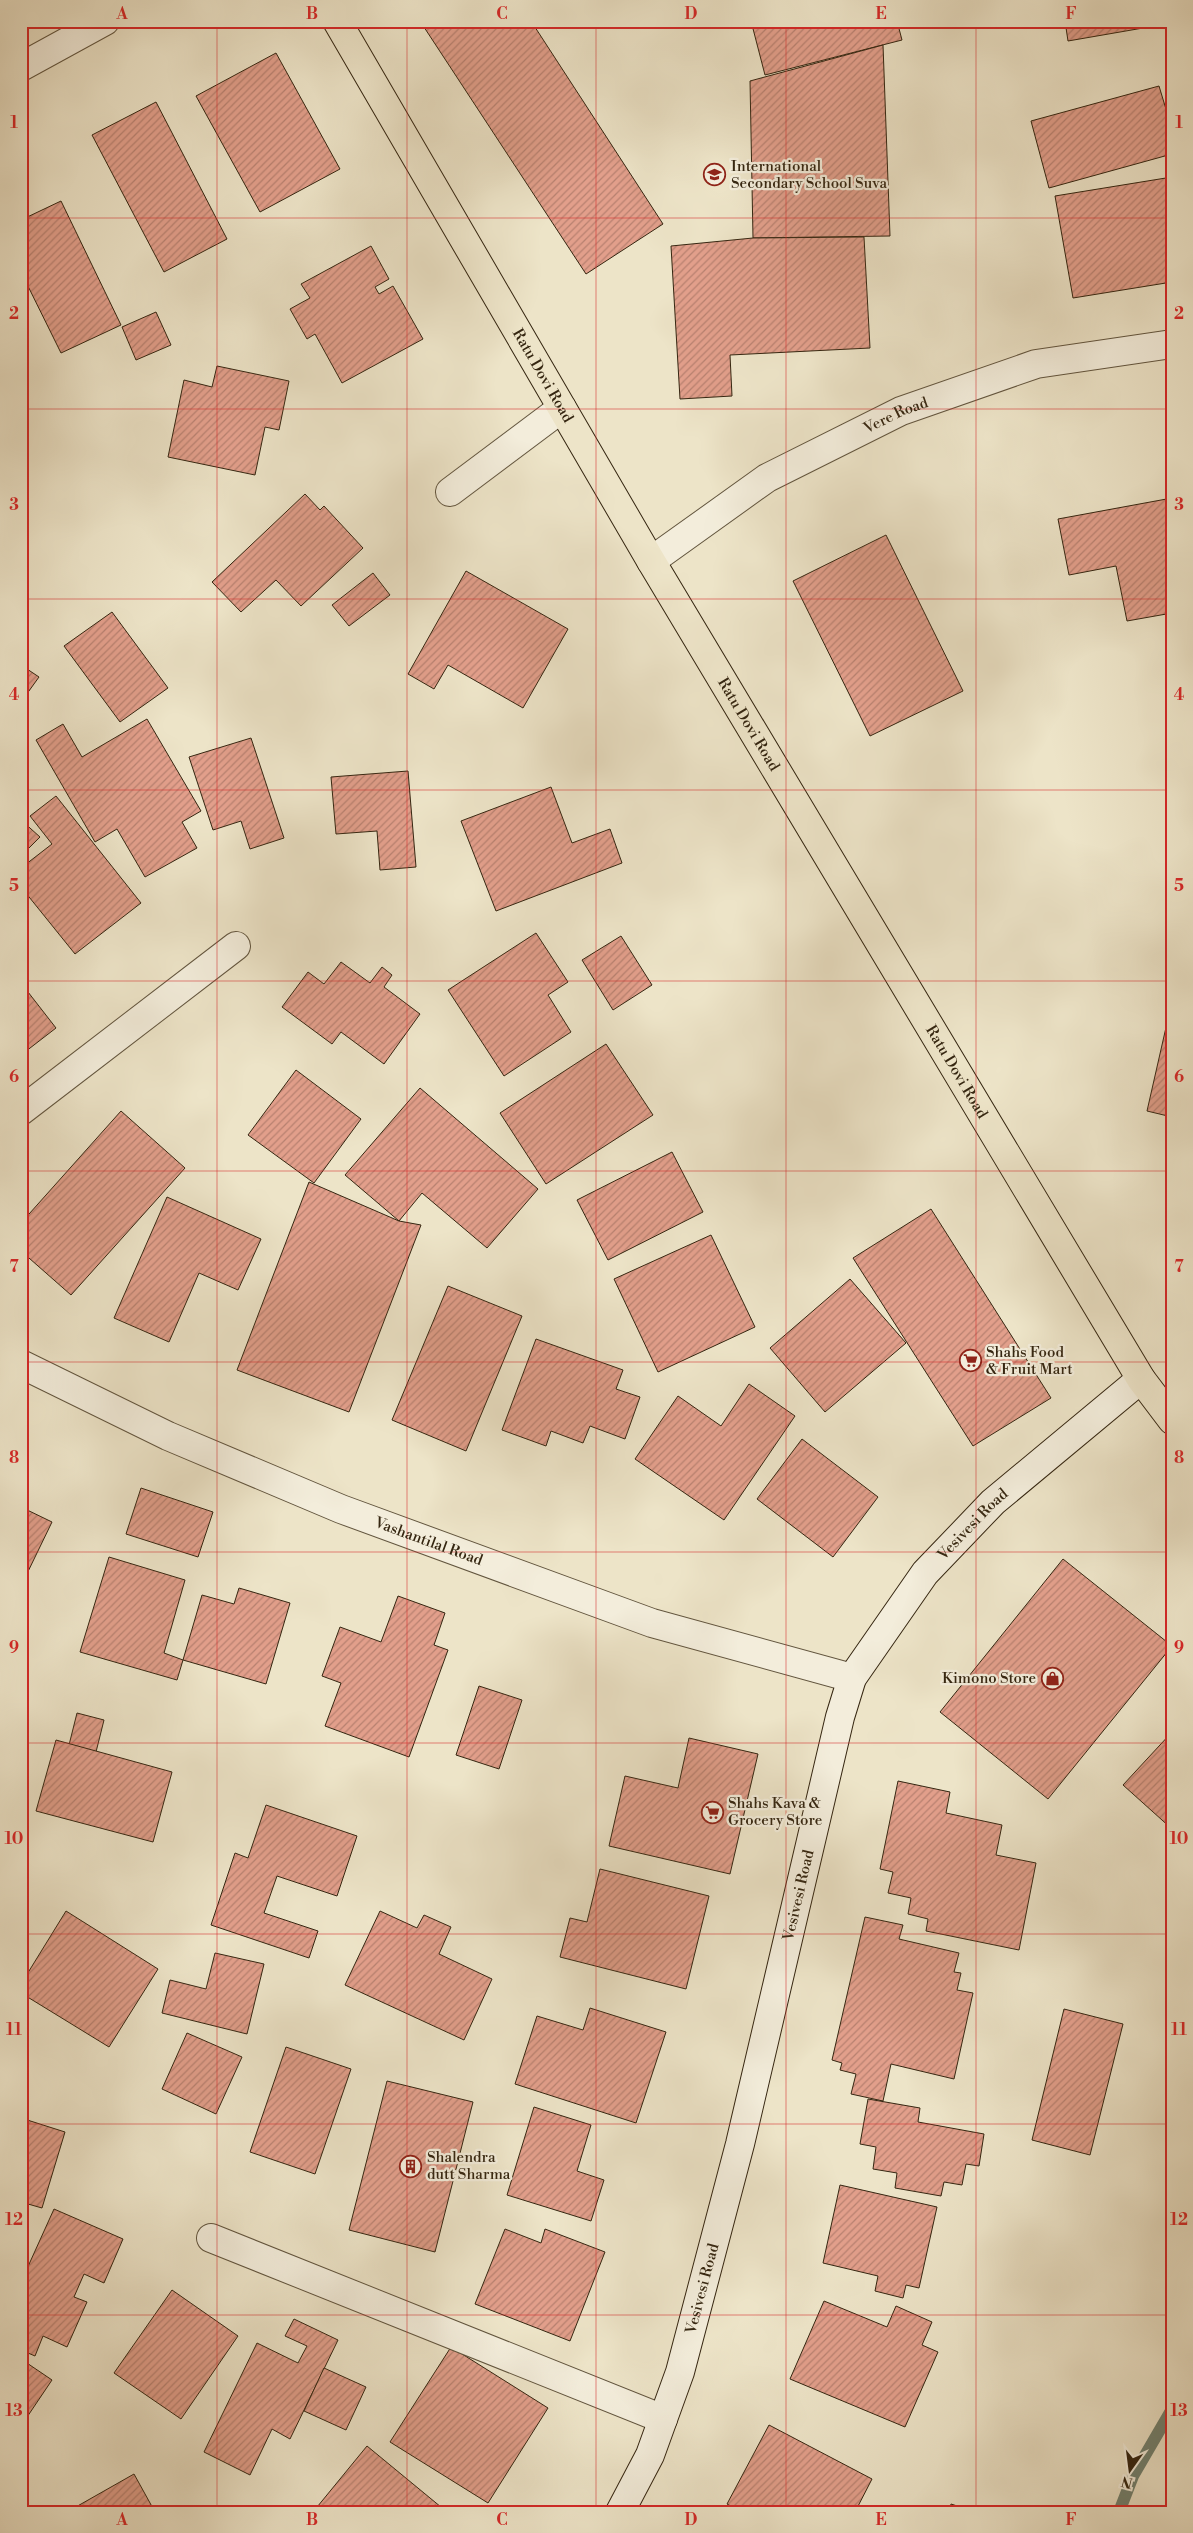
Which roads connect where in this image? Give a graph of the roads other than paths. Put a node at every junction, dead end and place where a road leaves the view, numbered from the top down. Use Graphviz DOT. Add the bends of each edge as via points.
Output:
graph roads {
  1 [pos="105,21"];
  2 [pos="337,21"];
  3 [pos="21,67"];
  4 [pos="1172,344"];
  5 [pos="562,408"];
  6 [pos="450,492"];
  7 [pos="651,561"];
  8 [pos="236,946"];
  9 [pos="21,1111"];
  10 [pos="21,1364"];
  11 [pos="1141,1379"];
  12 [pos="1172,1420"];
  13 [pos="852,1678"];
  14 [pos="211,2238"];
  15 [pos="663,2419"];
  16 [pos="620,2512"];
  1 -- 3 [label="street"];
  2 -- 5 [label="main road, Ratu Dovi Road"];
  4 -- 7 [label="street, Vere Road" via="1036,364 901,412 767,478"];
  5 -- 6 [label="street"];
  5 -- 7 [label="main road, Ratu Dovi Road"];
  7 -- 11 [label="main road, Ratu Dovi Road"];
  8 -- 9 [label="street"];
  10 -- 13 [label="street, Vashantilal Road" via="168,1436 342,1509 652,1622"];
  11 -- 12 [label="main road, Ratu Dovi Road"];
  11 -- 13 [label="street, Vesivesi Road" via="993,1502 925,1572"];
  13 -- 15 [label="street, Vesivesi Road" via="840,1717 738,2154 680,2372"];
  14 -- 15 [label="street"];
  15 -- 16 [label="street, Vesivesi Road" via="650,2455"];
}
